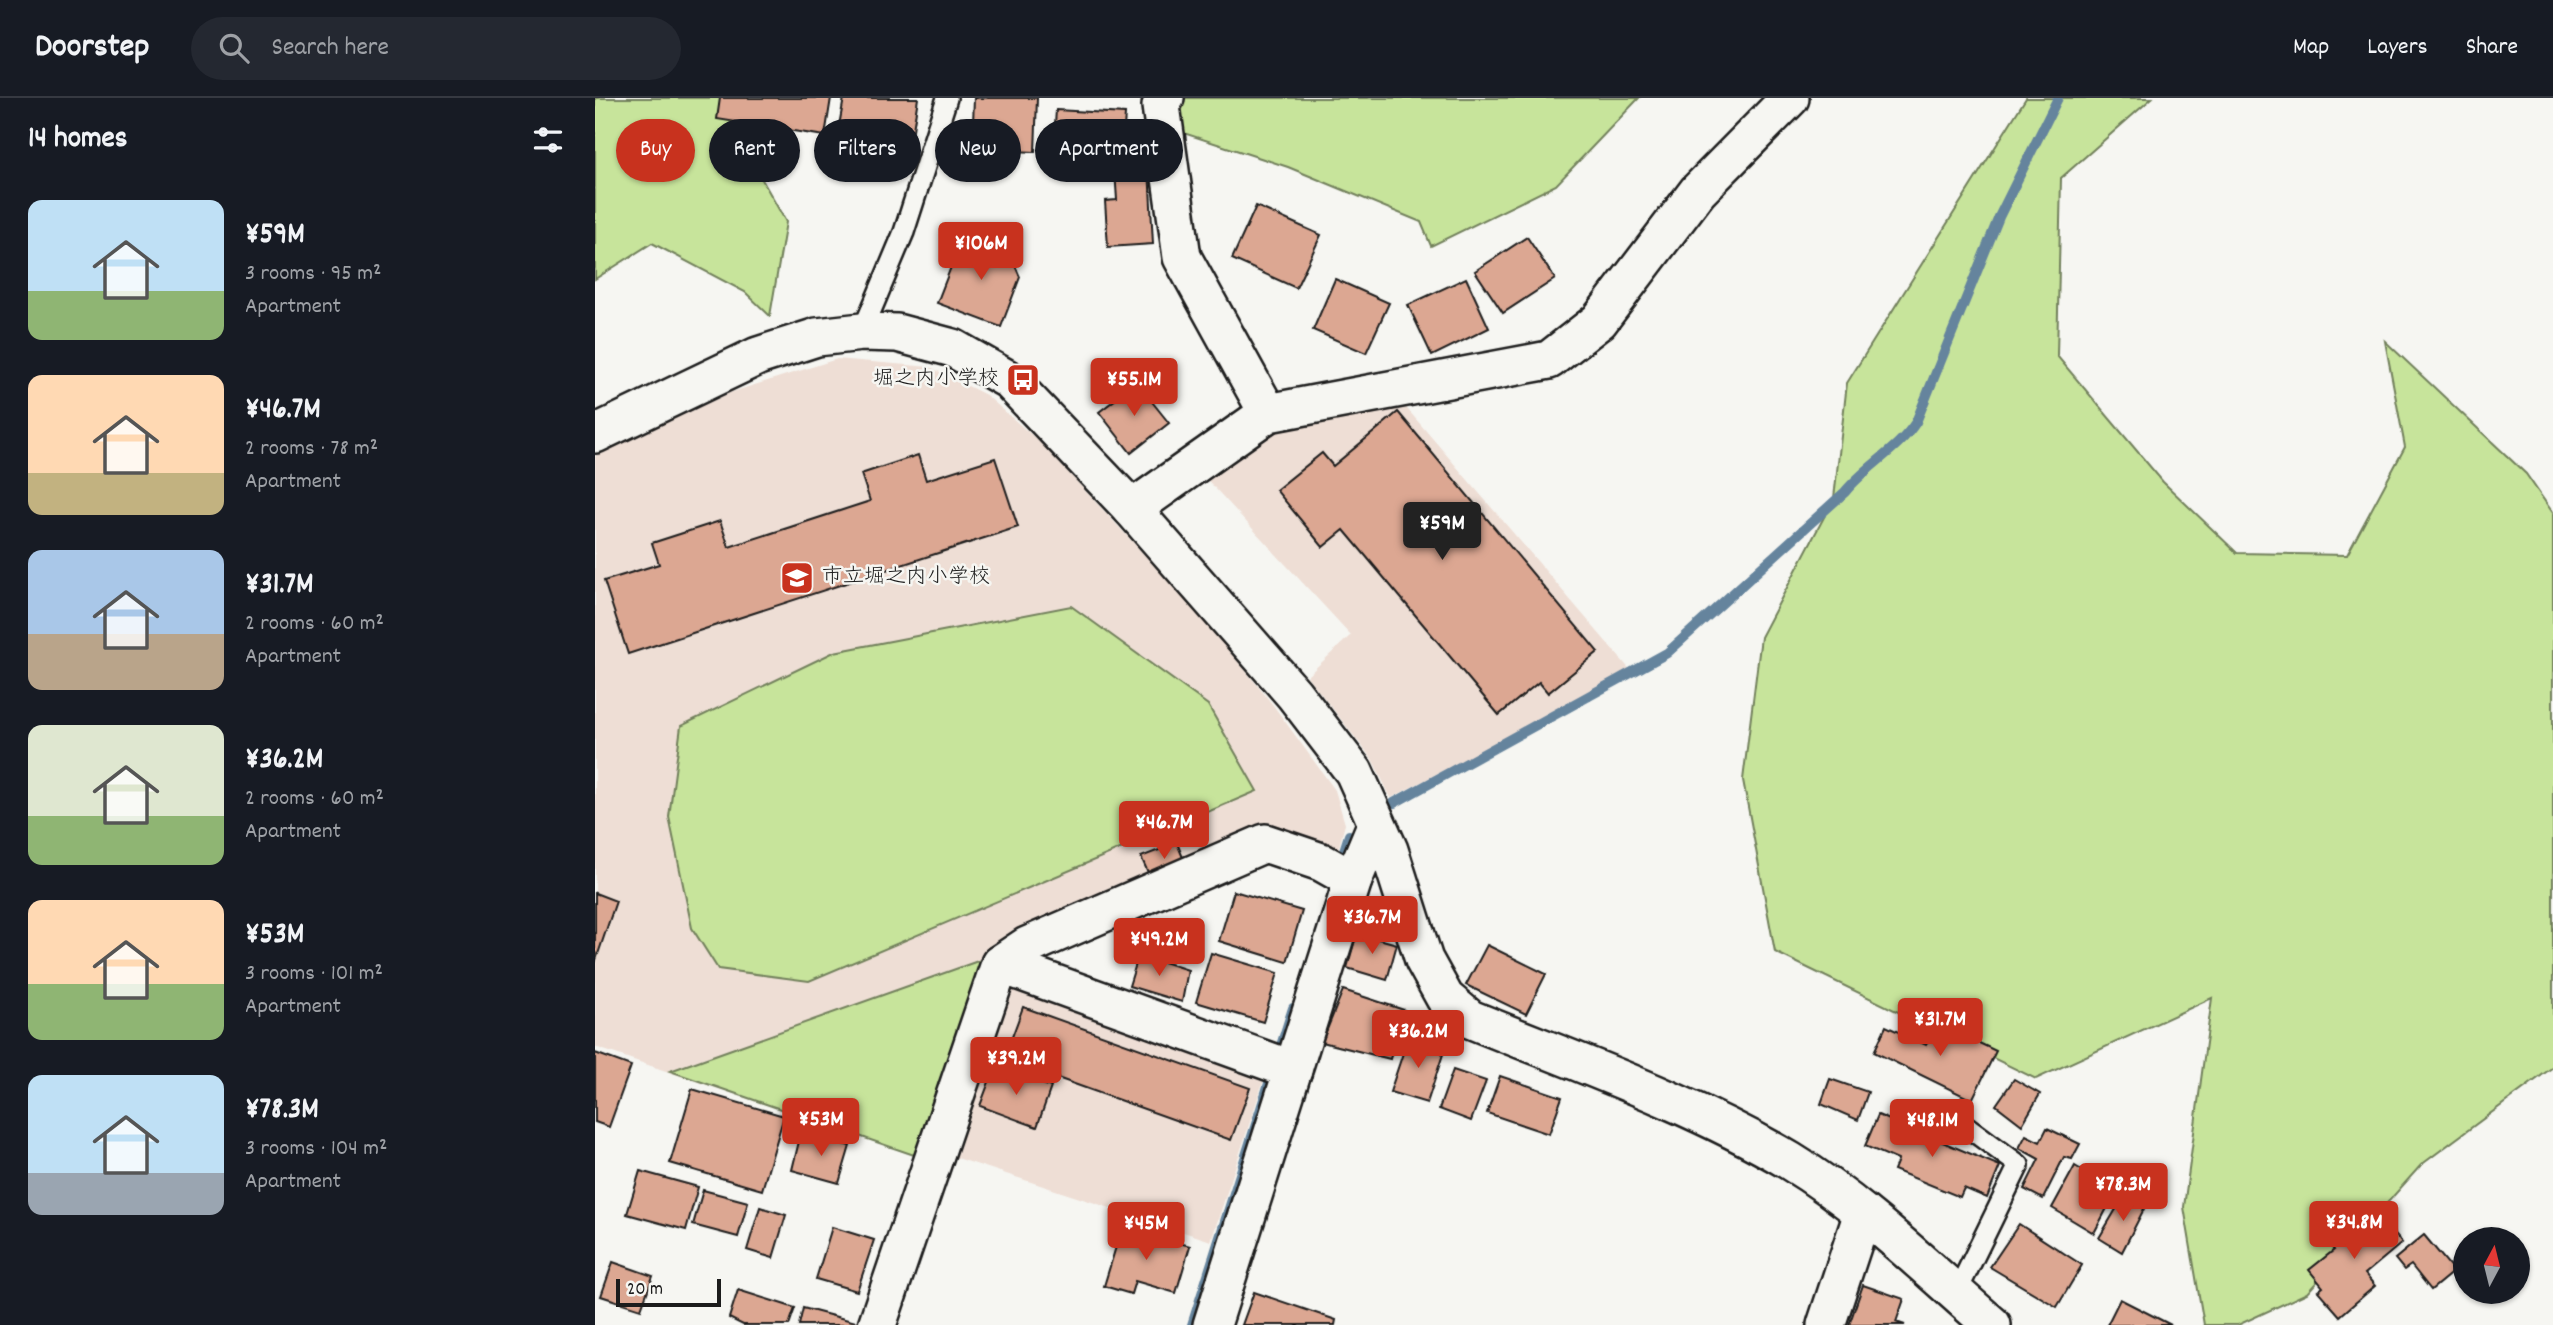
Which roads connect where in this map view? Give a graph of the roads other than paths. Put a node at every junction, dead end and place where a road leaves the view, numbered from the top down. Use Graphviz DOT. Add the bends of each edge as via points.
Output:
graph roads {
  1 [pos="947,98"];
  2 [pos="1165,98"];
  3 [pos="1790,98"];
  4 [pos="862,332"];
  5 [pos="1268,413"];
  6 [pos="595,434"];
  7 [pos="1132,509"];
  8 [pos="1376,825"];
  9 [pos="1343,875"];
  10 [pos="1000,964"];
  11 [pos="1281,1066"];
  12 [pos="1958,1120"];
  13 [pos="1863,1213"];
  14 [pos="1956,1294"];
  15 [pos="877,1325"];
  16 [pos="1212,1325"];
  17 [pos="1826,1325"];
  18 [pos="1992,1325"];
  1 -- 4 [label="lane" via="904,232"];
  2 -- 5 [label="street" via="1161,106 1182,257"];
  3 -- 5 [label="street" via="1698,191 1599,321 1549,360"];
  4 -- 6 [label="street" via="817,337 758,356"];
  4 -- 7 [label="street" via="897,333 953,348 1009,380"];
  5 -- 7 [label="street"];
  7 -- 8 [label="street" via="1294,694 1355,772"];
  8 -- 9 [label="street"];
  8 -- 13 [label="street" via="1389,850 1425,960 1445,998 1470,1019 1683,1105 1791,1162"];
  9 -- 10 [label="street" via="1321,862 1265,843 1027,947"];
  9 -- 11 [label="street"];
  10 -- 11 [label="street"];
  10 -- 15 [label="street"];
  11 -- 16 [label="street"];
  12 -- 14 [label="lane" via="2019,1165"];
  13 -- 14 [label="street"];
  13 -- 17 [label="street"];
  14 -- 18 [label="street"];
}
